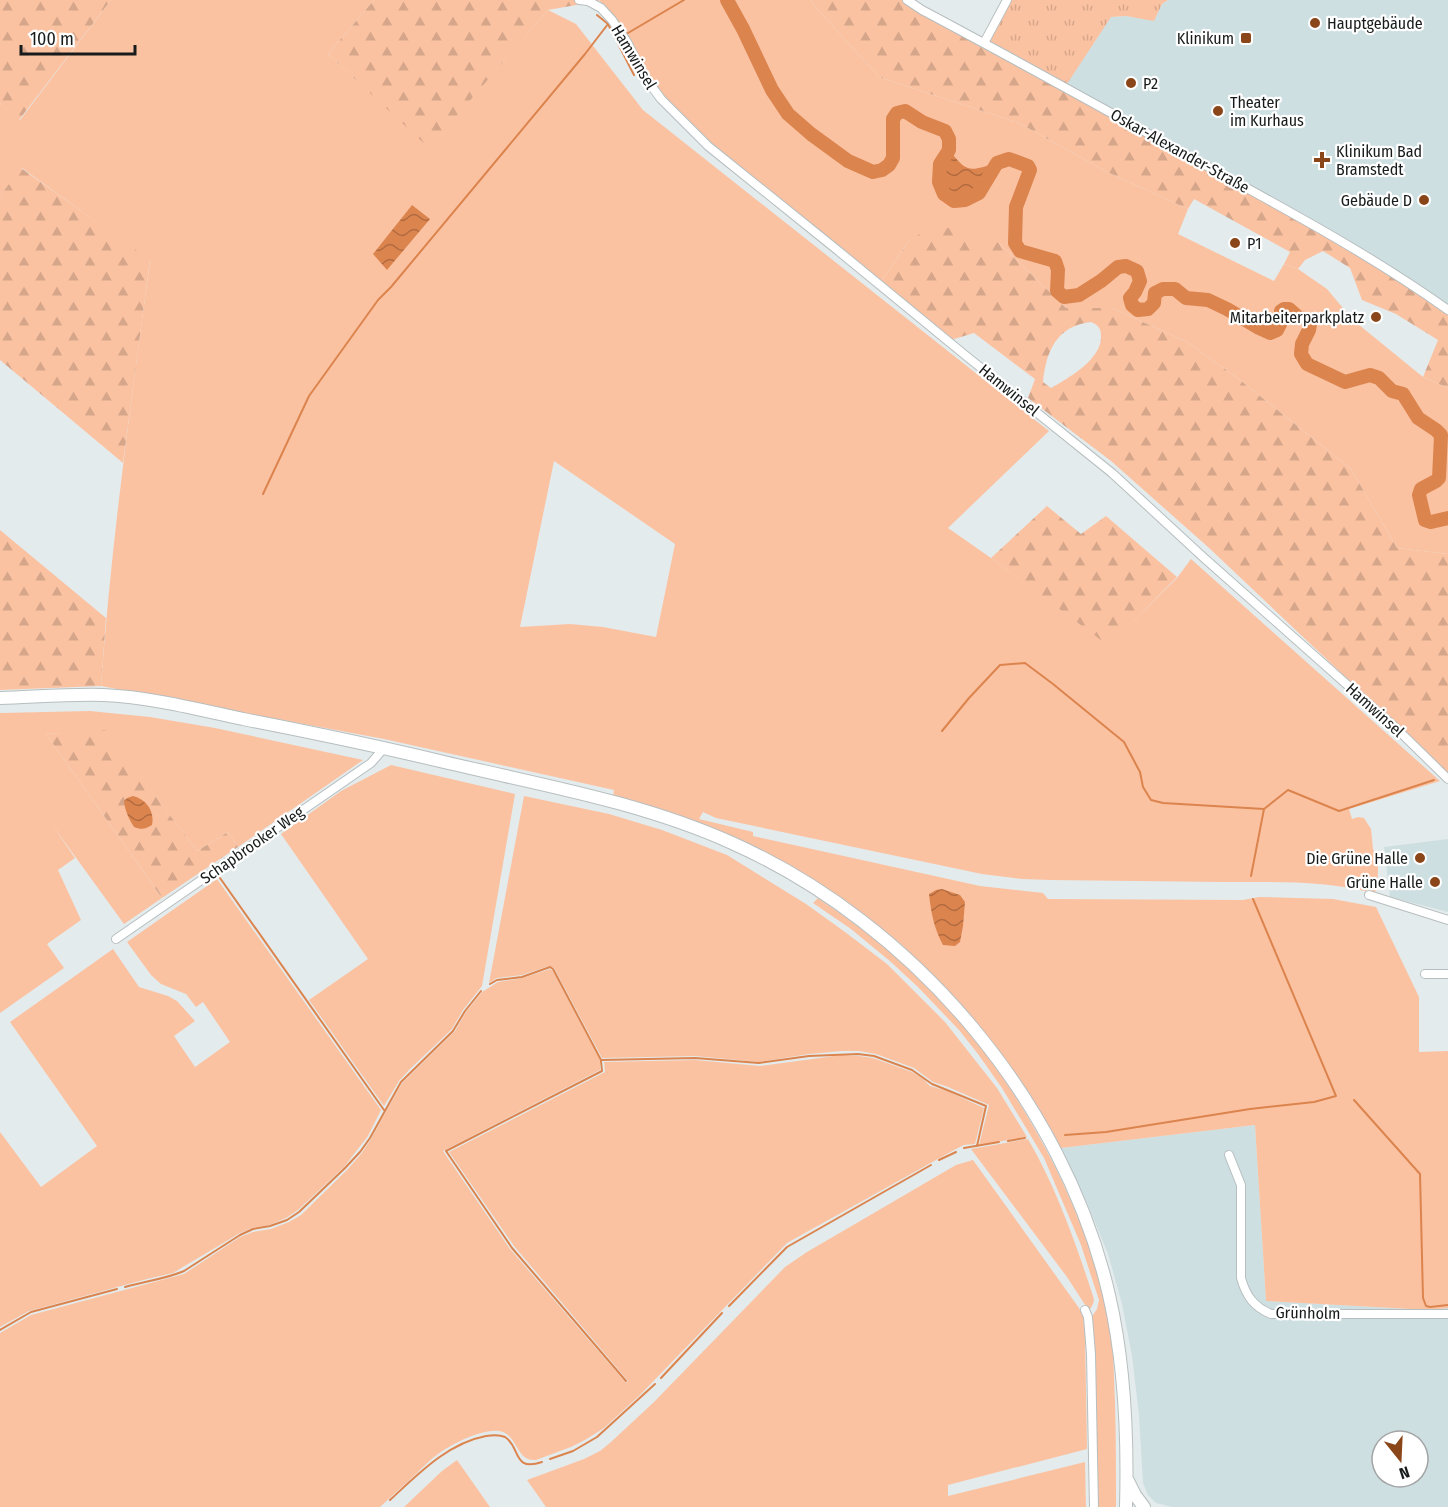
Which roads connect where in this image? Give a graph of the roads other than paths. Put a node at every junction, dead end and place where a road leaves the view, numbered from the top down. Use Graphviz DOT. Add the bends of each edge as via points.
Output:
graph roads {
  1 [pos="579,0"];
  2 [pos="907,0"];
  3 [pos="1007,0"];
  4 [pos="984,43"];
  5 [pos="1448,310"];
  6 [pos="0,698"];
  7 [pos="384,748"];
  8 [pos="1448,779"];
  9 [pos="1369,895"];
  10 [pos="1448,920"];
  11 [pos="116,939"];
  12 [pos="1425,974"];
  13 [pos="1448,974"];
  14 [pos="1229,1155"];
  15 [pos="1085,1310"];
  16 [pos="1448,1314"];
  17 [pos="1127,1477"];
  18 [pos="1094,1507"];
  19 [pos="1126,1507"];
  20 [pos="1144,1507"];
  1 -- 8 [label="street, Hamwinsel" via="601,8 612,20 661,99 708,146 1112,473"];
  2 -- 4 [label="street, Oskar-Alexander-Straße"];
  3 -- 4 [label="street"];
  4 -- 5 [label="street, Oskar-Alexander-Straße" via="1327,233"];
  6 -- 7 [label="main road" via="103,695 156,701"];
  7 -- 11 [label="street, Schapbrooker Weg" via="370,763"];
  7 -- 17 [label="main road" via="615,802 673,819 732,843 773,863 843,907 924,974 956,1007 1012,1078 1039,1121 1081,1208 1098,1254 1117,1333"];
  9 -- 10 [label="street"];
  12 -- 13 [label="street"];
  14 -- 16 [label="street, Grünholm" via="1241,1185 1241,1278 1256,1306 1271,1314"];
  15 -- 18 [label="street" via="1091,1354"];
  17 -- 19 [label="main road"];
  17 -- 20 [label="main road"];
}
